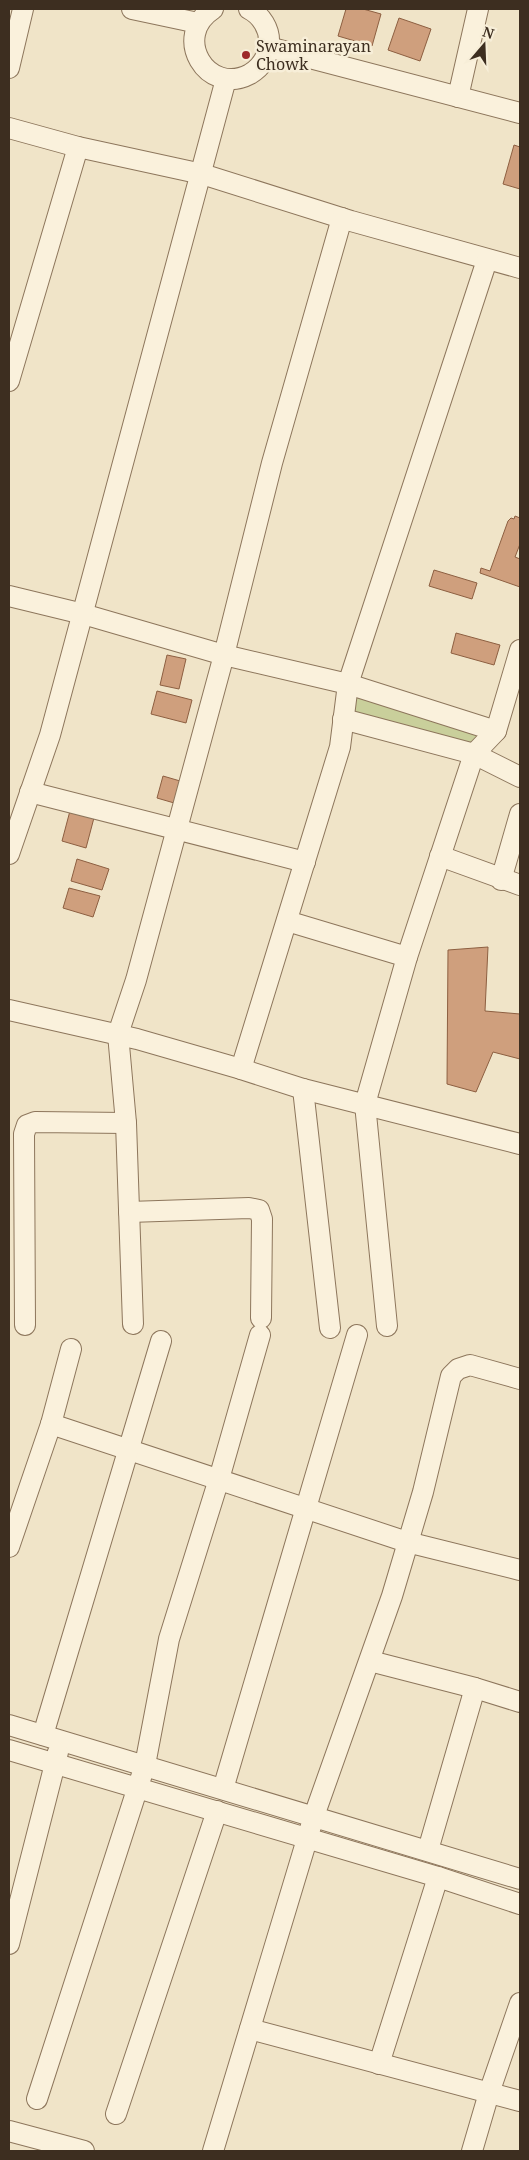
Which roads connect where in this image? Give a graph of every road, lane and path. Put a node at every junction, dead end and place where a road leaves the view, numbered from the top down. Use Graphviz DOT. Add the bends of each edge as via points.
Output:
graph roads {
  1 [pos="23,9"];
  2 [pos="132,9"];
  3 [pos="213,9"];
  4 [pos="249,9"];
  5 [pos="478,9"];
  6 [pos="198,23"];
  7 [pos="268,47"];
  8 [pos="9,68"];
  9 [pos="226,79"];
  10 [pos="458,97"];
  11 [pos="520,113"];
  12 [pos="9,128"];
  13 [pos="78,147"];
  14 [pos="202,174"];
  15 [pos="342,218"];
  16 [pos="487,260"];
  17 [pos="520,268"];
  18 [pos="9,378"];
  19 [pos="9,596"];
  20 [pos="83,614"];
  21 [pos="520,650"];
  22 [pos="224,655"];
  23 [pos="348,684"];
  24 [pos="343,719"];
  25 [pos="496,731"];
  26 [pos="474,754"];
  27 [pos="520,776"];
  28 [pos="30,792"];
  29 [pos="520,814"];
  30 [pos="176,829"];
  31 [pos="9,854"];
  32 [pos="440,856"];
  33 [pos="305,862"];
  34 [pos="501,880"];
  35 [pos="520,885"];
  36 [pos="287,921"];
  37 [pos="407,957"];
  38 [pos="9,1010"];
  39 [pos="118,1034"];
  40 [pos="242,1069"];
  41 [pos="303,1089"];
  42 [pos="365,1104"];
  43 [pos="126,1123"];
  44 [pos="520,1144"];
  45 [pos="129,1212"];
  46 [pos="16,1213"];
  47 [pos="133,1324"];
  48 [pos="25,1325"];
  49 [pos="387,1326"];
  50 [pos="330,1328"];
  51 [pos="357,1335"];
  52 [pos="161,1341"];
  53 [pos="71,1349"];
  54 [pos="520,1379"];
  55 [pos="51,1424"];
  56 [pos="128,1449"];
  57 [pos="219,1479"];
  58 [pos="304,1507"];
  59 [pos="407,1542"];
  60 [pos="9,1547"];
  61 [pos="520,1570"];
  62 [pos="370,1661"];
  63 [pos="475,1688"];
  64 [pos="520,1702"];
  65 [pos="9,1725"];
  66 [pos="52,1738"];
  67 [pos="9,1750"];
  68 [pos="55,1763"];
  69 [pos="145,1765"];
  70 [pos="138,1787"];
  71 [pos="223,1789"];
  72 [pos="217,1811"];
  73 [pos="314,1816"];
  74 [pos="308,1839"];
  75 [pos="428,1850"];
  76 [pos="438,1877"];
  77 [pos="520,1879"];
  78 [pos="520,1904"];
  79 [pos="9,1944"];
  80 [pos="520,2003"];
  81 [pos="250,2029"];
  82 [pos="378,2064"];
  83 [pos="489,2093"];
  84 [pos="38,2099"];
  85 [pos="520,2100"];
  86 [pos="116,2114"];
  87 [pos="9,2131"];
  88 [pos="84,2151"];
  89 [pos="213,2151"];
  90 [pos="472,2151"];
  1 -- 8 [label="street"];
  2 -- 6 [label="street"];
  3 -- 6 [label="street"];
  4 -- 7 [label="street" via="256,12 266,25 270,41"];
  5 -- 10 [label="street"];
  6 -- 9 [label="street" via="194,37 195,52 201,64 212,74"];
  7 -- 9 [label="street" via="266,57 256,70 242,78"];
  7 -- 10 [label="street"];
  9 -- 14 [label="street"];
  10 -- 11 [label="street"];
  12 -- 13 [label="street"];
  13 -- 14 [label="street"];
  13 -- 18 [label="street"];
  14 -- 15 [label="street"];
  14 -- 20 [label="street"];
  15 -- 16 [label="street"];
  15 -- 22 [label="street" via="272,463"];
  16 -- 17 [label="street"];
  16 -- 23 [label="street"];
  19 -- 20 [label="street"];
  20 -- 22 [label="street"];
  20 -- 28 [label="street" via="50,735"];
  21 -- 25 [label="street"];
  22 -- 23 [label="street"];
  22 -- 30 [label="street"];
  23 -- 24 [label="street"];
  23 -- 25 [label="street"];
  24 -- 26 [label="street"];
  24 -- 33 [label="street" via="340,748"];
  25 -- 26 [label="street"];
  26 -- 27 [label="street"];
  26 -- 32 [label="street"];
  28 -- 30 [label="street"];
  28 -- 31 [label="street"];
  29 -- 34 [label="street"];
  30 -- 33 [label="street"];
  30 -- 39 [label="street" via="136,980"];
  32 -- 34 [label="street"];
  32 -- 37 [label="street"];
  33 -- 36 [label="street"];
  34 -- 35 [label="street"];
  36 -- 37 [label="street"];
  36 -- 40 [label="street"];
  37 -- 42 [label="street"];
  38 -- 39 [label="street"];
  39 -- 40 [label="street"];
  39 -- 43 [label="street"];
  40 -- 41 [label="street"];
  41 -- 42 [label="street"];
  41 -- 50 [label="street"];
  42 -- 44 [label="street"];
  42 -- 49 [label="street"];
  43 -- 45 [label="street"];
  43 -- 46 [label="street" via="36,1122 27,1126"];
  45 -- 47 [label="street"];
  45 -- 57 [label="street" via="259,1210 262,1219 261,1326"];
  46 -- 48 [label="street"];
  51 -- 58 [label="street"];
  52 -- 56 [label="street"];
  53 -- 55 [label="street"];
  54 -- 59 [label="street" via="470,1365 458,1368 451,1376 423,1492"];
  55 -- 56 [label="street"];
  55 -- 60 [label="street"];
  56 -- 57 [label="street"];
  56 -- 66 [label="street"];
  57 -- 58 [label="street"];
  57 -- 69 [label="street" via="169,1639"];
  58 -- 59 [label="street"];
  58 -- 71 [label="street"];
  59 -- 61 [label="street"];
  59 -- 62 [label="street"];
  62 -- 63 [label="street"];
  62 -- 73 [label="street"];
  63 -- 64 [label="street"];
  63 -- 75 [label="street"];
  65 -- 66 [label="street"];
  66 -- 68 [label="street"];
  66 -- 69 [label="street"];
  67 -- 68 [label="street"];
  68 -- 70 [label="street"];
  68 -- 79 [label="street"];
  69 -- 70 [label="street"];
  69 -- 71 [label="street"];
  70 -- 72 [label="street"];
  70 -- 84 [label="street"];
  71 -- 73 [label="street"];
  72 -- 74 [label="street"];
  72 -- 86 [label="street"];
  73 -- 74 [label="street"];
  73 -- 75 [label="street"];
  74 -- 76 [label="street"];
  74 -- 81 [label="street"];
  75 -- 77 [label="street"];
  76 -- 78 [label="street"];
  76 -- 82 [label="street"];
  80 -- 83 [label="street"];
  81 -- 82 [label="street"];
  81 -- 89 [label="street"];
  82 -- 83 [label="street"];
  83 -- 85 [label="street"];
  83 -- 90 [label="street"];
  87 -- 88 [label="street"];
}
